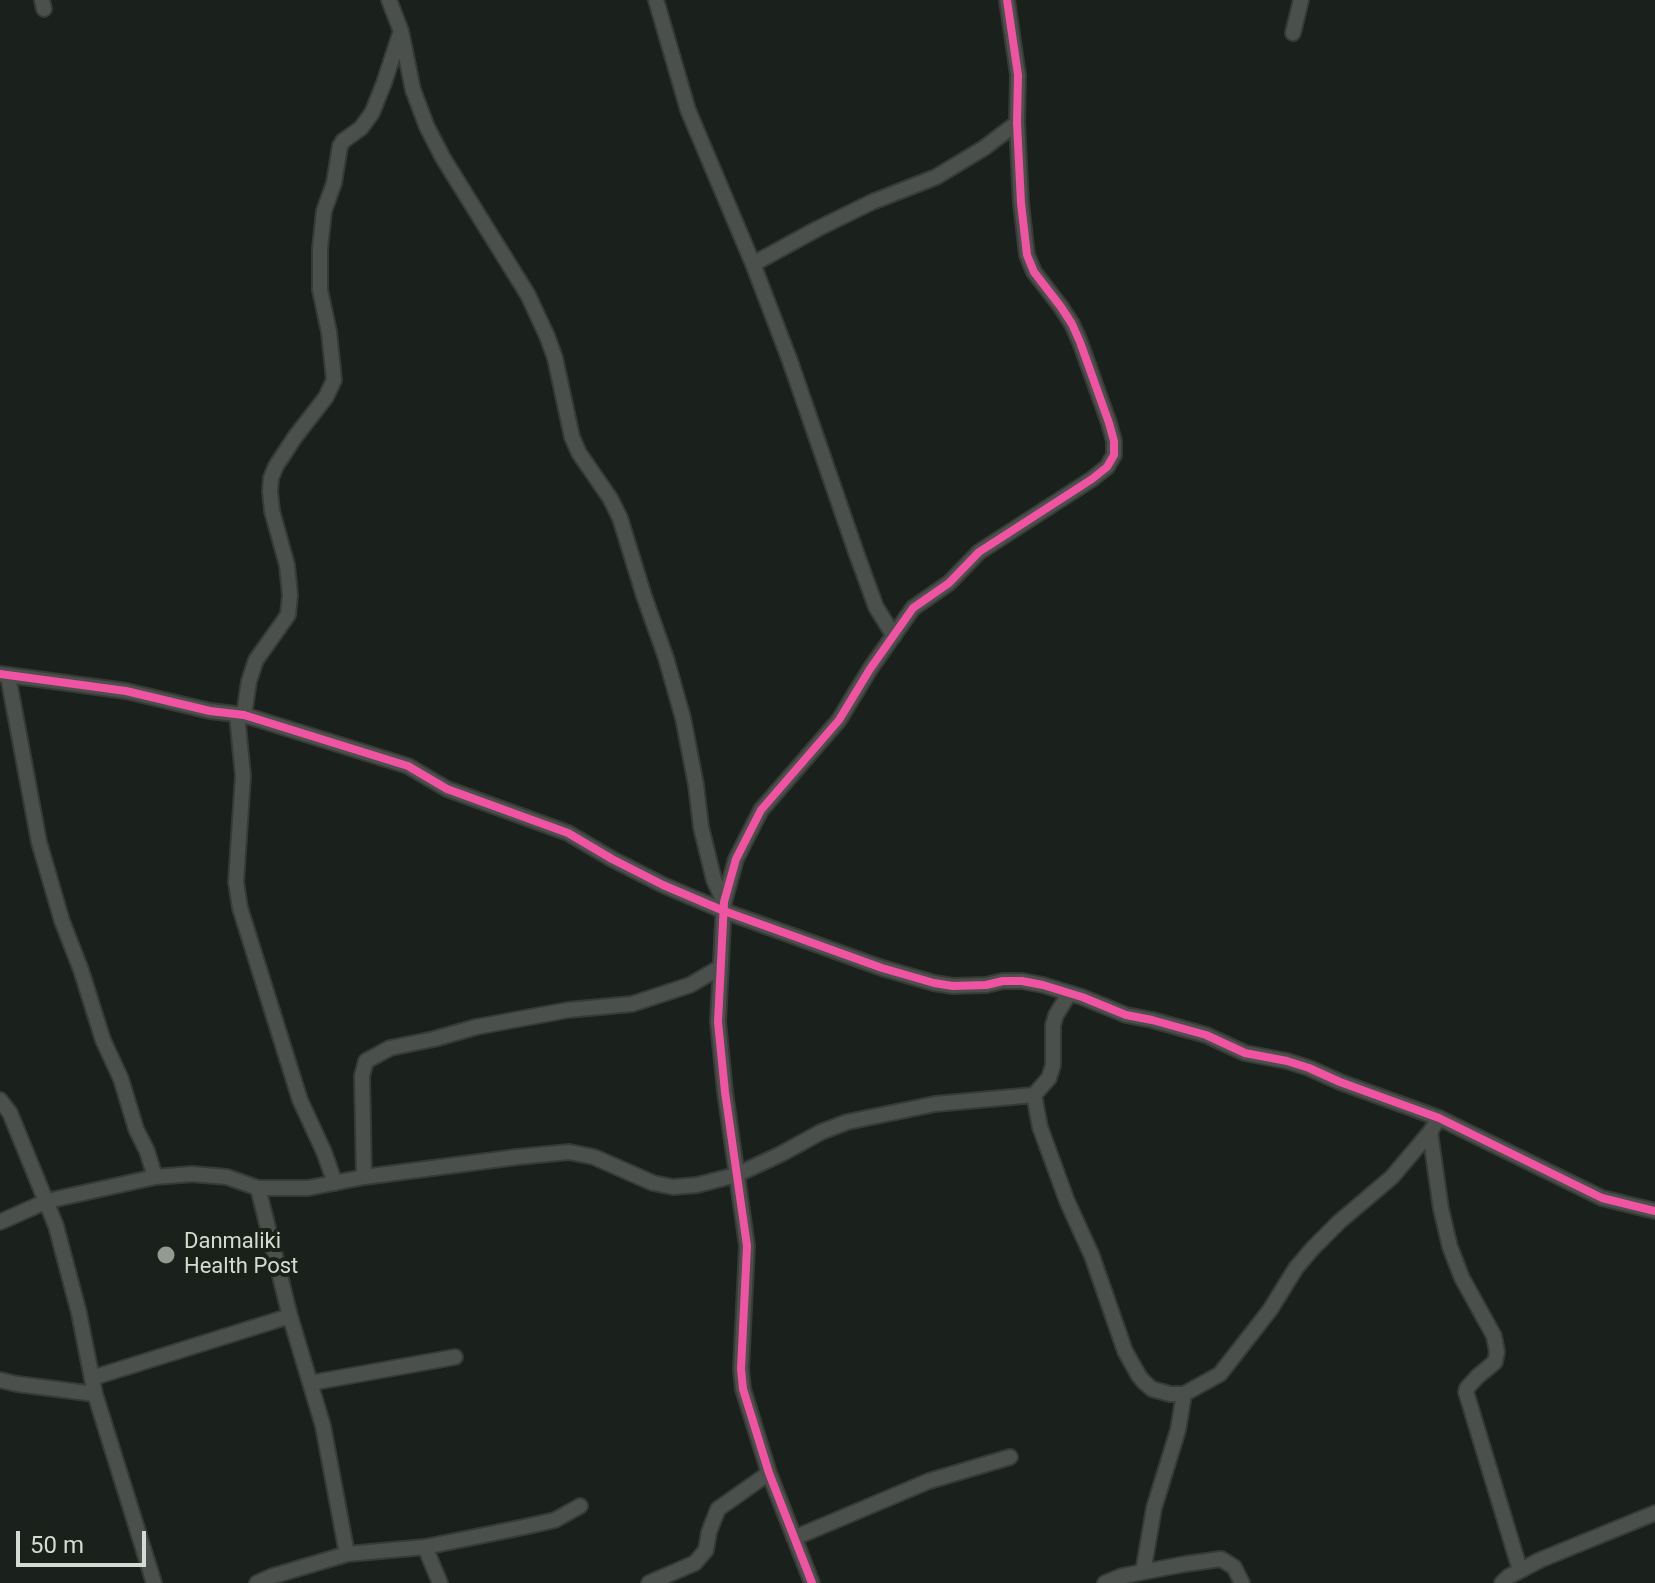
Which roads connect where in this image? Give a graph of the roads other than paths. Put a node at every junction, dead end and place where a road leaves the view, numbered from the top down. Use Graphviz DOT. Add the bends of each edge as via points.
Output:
graph roads {
  1 [pos="389,0"];
  2 [pos="656,0"];
  3 [pos="1007,0"];
  4 [pos="1301,0"];
  5 [pos="401,31"];
  6 [pos="1293,33"];
  7 [pos="1017,123"];
  8 [pos="753,264"];
  9 [pos="876,607"];
  10 [pos="894,636"];
  11 [pos="882,654"];
  12 [pos="4,675"];
  13 [pos="241,715"];
  14 [pos="724,906"];
  15 [pos="719,968"];
  16 [pos="1069,994"];
  17 [pos="1034,1095"];
  18 [pos="0,1100"];
  19 [pos="1439,1118"];
  20 [pos="1430,1132"];
  21 [pos="736,1175"];
  22 [pos="155,1177"];
  23 [pos="364,1177"];
  24 [pos="335,1183"];
  25 [pos="258,1188"];
  26 [pos="47,1201"];
  27 [pos="1655,1211"];
  28 [pos="0,1222"];
  29 [pos="290,1316"];
  30 [pos="455,1357"];
  31 [pos="92,1378"];
  32 [pos="0,1380"];
  33 [pos="310,1383"];
  34 [pos="95,1394"];
  35 [pos="1184,1394"];
  36 [pos="1010,1457"];
  37 [pos="769,1473"];
  38 [pos="580,1506"];
  39 [pos="1655,1513"];
  40 [pos="794,1538"];
  41 [pos="425,1547"];
  42 [pos="347,1554"];
  43 [pos="1520,1570"];
  44 [pos="1143,1572"];
  45 [pos="154,1583"];
  46 [pos="257,1583"];
  47 [pos="440,1583"];
  48 [pos="649,1583"];
  49 [pos="812,1583"];
  50 [pos="1105,1583"];
  51 [pos="1242,1583"];
  52 [pos="1502,1583"];
  1 -- 5 [label="street"];
  2 -- 8 [label="street" via="688,110"];
  3 -- 7 [label="street" via="1018,75"];
  4 -- 6 [label="street"];
  5 -- 13 [label="street" via="372,113 340,146 324,211 320,290 334,380 271,478 272,511 287,565 288,615 256,660"];
  5 -- 14 [label="street" via="427,127 528,295 555,358 572,437 620,518 683,718 701,827"];
  7 -- 8 [label="street" via="936,177 872,202"];
  7 -- 10 [label="street" via="1027,255 1080,342 1109,423 1114,455 1092,479 979,552 949,583 913,608"];
  8 -- 9 [label="street"];
  9 -- 10 [label="street"];
  9 -- 11 [label="street"];
  10 -- 11 [label="street"];
  11 -- 14 [label="street" via="839,720 761,810 736,859"];
  12 -- 13 [label="street" via="126,691"];
  12 -- 22 [label="street" via="39,842 62,921"];
  13 -- 14 [label="street" via="408,766 447,789 568,833 651,878"];
  13 -- 24 [label="street" via="236,882 240,908 300,1100"];
  14 -- 15 [label="street"];
  14 -- 16 [label="street" via="934,983 1022,981"];
  15 -- 21 [label="street" via="718,1022"];
  15 -- 23 [label="street" via="690,985 632,1004 476,1027 390,1048 366,1061"];
  16 -- 17 [label="street" via="1053,1025 1049,1078"];
  16 -- 19 [label="street" via="1206,1035 1245,1053 1309,1068"];
  17 -- 21 [label="street" via="935,1104 847,1122"];
  17 -- 35 [label="street" via="1040,1127 1125,1351 1152,1389"];
  18 -- 26 [label="street"];
  19 -- 20 [label="street"];
  19 -- 27 [label="street" via="1602,1198"];
  20 -- 35 [label="street" via="1392,1177 1313,1248 1220,1374"];
  20 -- 43 [label="street" via="1450,1247 1494,1336 1495,1362 1466,1392"];
  21 -- 23 [label="street" via="673,1187 569,1152"];
  21 -- 37 [label="street" via="747,1246 743,1389"];
  22 -- 25 [label="street" via="227,1177"];
  22 -- 26 [label="street"];
  23 -- 24 [label="street"];
  24 -- 25 [label="street"];
  25 -- 29 [label="street"];
  26 -- 28 [label="street"];
  26 -- 31 [label="street"];
  29 -- 31 [label="street"];
  29 -- 33 [label="street"];
  30 -- 33 [label="street"];
  31 -- 34 [label="street"];
  32 -- 34 [label="street"];
  33 -- 42 [label="street"];
  34 -- 45 [label="street"];
  35 -- 44 [label="street"];
  36 -- 40 [label="street" via="929,1481"];
  37 -- 40 [label="street"];
  37 -- 48 [label="street" via="718,1509 706,1550 695,1563"];
  38 -- 41 [label="street" via="555,1520"];
  39 -- 43 [label="street"];
  40 -- 49 [label="street"];
  41 -- 42 [label="street"];
  41 -- 47 [label="street"];
  42 -- 46 [label="street"];
  43 -- 52 [label="street"];
  44 -- 50 [label="street"];
  44 -- 51 [label="street" via="1221,1559 1234,1567"];
}
